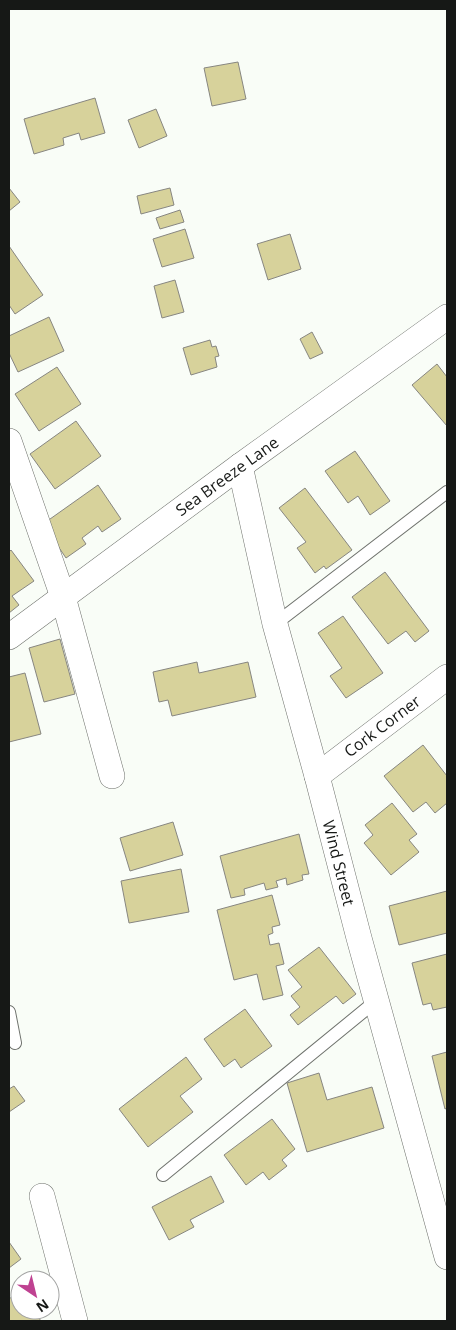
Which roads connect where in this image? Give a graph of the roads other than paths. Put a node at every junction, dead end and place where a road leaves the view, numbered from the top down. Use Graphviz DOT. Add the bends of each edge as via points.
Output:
graph roads {
  1 [pos="447,317"];
  2 [pos="9,441"];
  3 [pos="240,466"];
  4 [pos="447,492"];
  5 [pos="63,597"];
  6 [pos="275,624"];
  7 [pos="9,637"];
  8 [pos="447,677"];
  9 [pos="112,776"];
  10 [pos="317,776"];
  11 [pos="376,1001"];
  12 [pos="9,1012"];
  13 [pos="15,1043"];
  14 [pos="163,1175"];
  15 [pos="42,1196"];
  16 [pos="447,1257"];
  17 [pos="75,1321"];
  1 -- 3 [label="street, Sea Breeze Lane"];
  2 -- 5 [label="street"];
  3 -- 5 [label="street, Sea Breeze Lane"];
  3 -- 6 [label="street, Wind Street"];
  4 -- 6 [label="lane"];
  5 -- 7 [label="street, Sea Breeze Lane"];
  5 -- 9 [label="street"];
  6 -- 10 [label="street, Wind Street"];
  8 -- 10 [label="street, Cork Corner"];
  10 -- 11 [label="street, Wind Street"];
  11 -- 14 [label="lane"];
  11 -- 16 [label="street, Wind Street"];
  12 -- 13 [label="lane"];
  15 -- 17 [label="street"];
}
